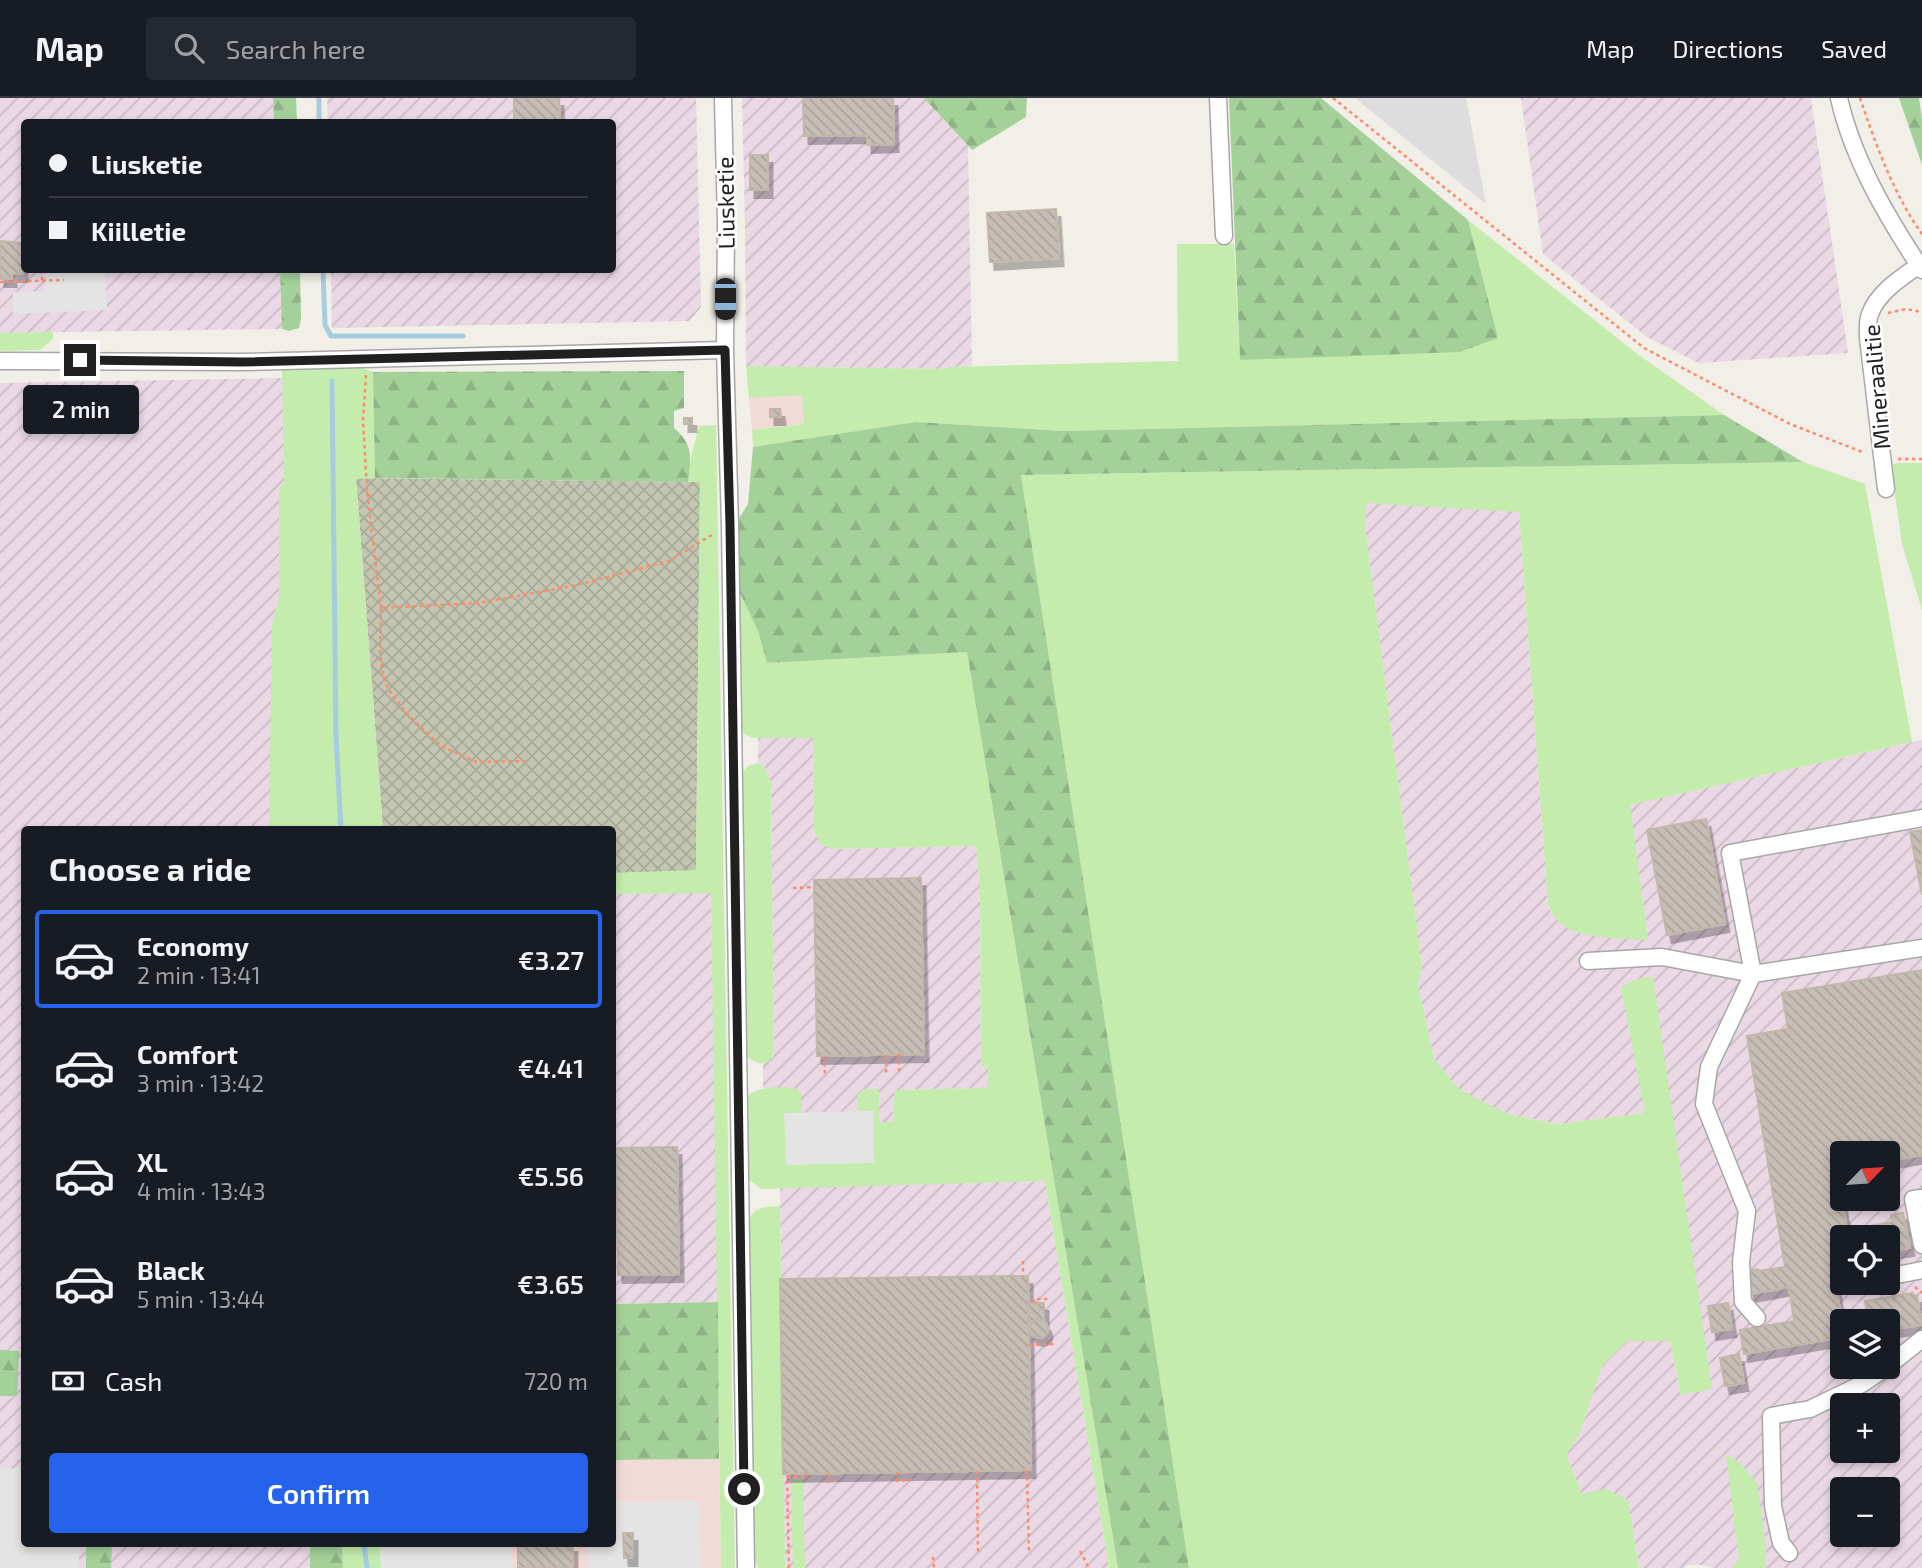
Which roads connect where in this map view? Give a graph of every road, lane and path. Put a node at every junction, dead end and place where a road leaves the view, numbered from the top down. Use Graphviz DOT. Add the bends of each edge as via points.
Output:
graph roads {
  1 [pos="723,98"];
  2 [pos="1218,98"];
  3 [pos="1333,98"];
  4 [pos="1839,98"];
  5 [pos="1860,98"];
  6 [pos="1922,234"];
  7 [pos="1224,236"];
  8 [pos="1920,267"];
  9 [pos="42,273"];
  10 [pos="64,279"];
  11 [pos="42,280"];
  12 [pos="0,282"];
  13 [pos="1922,312"];
  14 [pos="1868,317"];
  15 [pos="725,350"];
  16 [pos="367,358"];
  17 [pos="0,361"];
  18 [pos="1922,459"];
  19 [pos="1882,460"];
  20 [pos="1886,489"];
  21 [pos="730,525"];
  22 [pos="381,608"];
  23 [pos="526,761"];
  24 [pos="1922,818"];
  25 [pos="793,887"];
  26 [pos="814,887"];
  27 [pos="1922,948"];
  28 [pos="1588,961"];
  29 [pos="1753,974"];
  30 [pos="899,1054"];
  31 [pos="886,1055"];
  32 [pos="824,1056"];
  33 [pos="899,1074"];
  34 [pos="825,1075"];
  35 [pos="886,1075"];
  36 [pos="1922,1198"];
  37 [pos="1922,1245"];
  38 [pos="1023,1261"];
  39 [pos="1922,1270"];
  40 [pos="1900,1274"];
  41 [pos="1023,1276"];
  42 [pos="1915,1287"];
  43 [pos="1922,1293"];
  44 [pos="1051,1299"];
  45 [pos="1034,1303"];
  46 [pos="1757,1318"];
  47 [pos="1922,1339"];
  48 [pos="1056,1343"];
  49 [pos="1029,1345"];
  50 [pos="1900,1356"];
  51 [pos="1869,1379"];
  52 [pos="1027,1470"];
  53 [pos="977,1471"];
  54 [pos="897,1472"];
  55 [pos="828,1473"];
  56 [pos="806,1474"];
  57 [pos="915,1480"];
  58 [pos="835,1481"];
  59 [pos="1080,1551"];
  60 [pos="1029,1553"];
  61 [pos="1789,1553"];
  62 [pos="978,1555"];
  63 [pos="933,1557"];
  64 [pos="746,1568"];
  65 [pos="789,1568"];
  66 [pos="934,1568"];
  67 [pos="1089,1568"];
  1 -- 15 [label="street, Liusketie"];
  2 -- 7 [label="street"];
  3 -- 19 [label="path" via="1644,348 1790,424"];
  4 -- 8 [label="street" via="1865,172"];
  5 -- 6 [label="path" via="1889,177"];
  8 -- 14 [label="street, Mineraalitie" via="1891,286"];
  9 -- 11 [label="path"];
  10 -- 11 [label="path"];
  11 -- 12 [label="path"];
  13 -- 14 [label="path" via="1906,309"];
  14 -- 19 [label="street, Mineraalitie"];
  15 -- 16 [label="street"];
  15 -- 21 [label="street, Liusketie"];
  16 -- 17 [label="street"];
  16 -- 22 [label="path" via="363,420"];
  18 -- 19 [label="path"];
  19 -- 20 [label="street, Mineraalitie"];
  21 -- 22 [label="path" via="669,561 573,586 478,603"];
  21 -- 64 [label="street, Liusketie"];
  22 -- 23 [label="path" via="383,676 408,715 441,746 476,762"];
  24 -- 29 [label="street" via="1730,853"];
  25 -- 26 [label="path"];
  27 -- 29 [label="street"];
  28 -- 29 [label="street" via="1662,957"];
  29 -- 46 [label="street" via="1709,1067 1704,1104 1747,1211 1741,1262 1743,1302"];
  30 -- 33 [label="path"];
  31 -- 35 [label="path"];
  32 -- 34 [label="path"];
  36 -- 37 [label="street" via="1913,1199"];
  38 -- 41 [label="path"];
  39 -- 40 [label="street"];
  42 -- 43 [label="path"];
  44 -- 45 [label="path" via="1034,1299"];
  47 -- 50 [label="street"];
  48 -- 49 [label="path"];
  51 -- 61 [label="street" via="1810,1409 1771,1416 1773,1506 1781,1543"];
  52 -- 60 [label="path"];
  53 -- 62 [label="path"];
  54 -- 57 [label="path" via="897,1480"];
  55 -- 58 [label="path" via="828,1482"];
  56 -- 65 [label="path" via="787,1478"];
  59 -- 67 [label="path"];
  63 -- 66 [label="path"];
}
